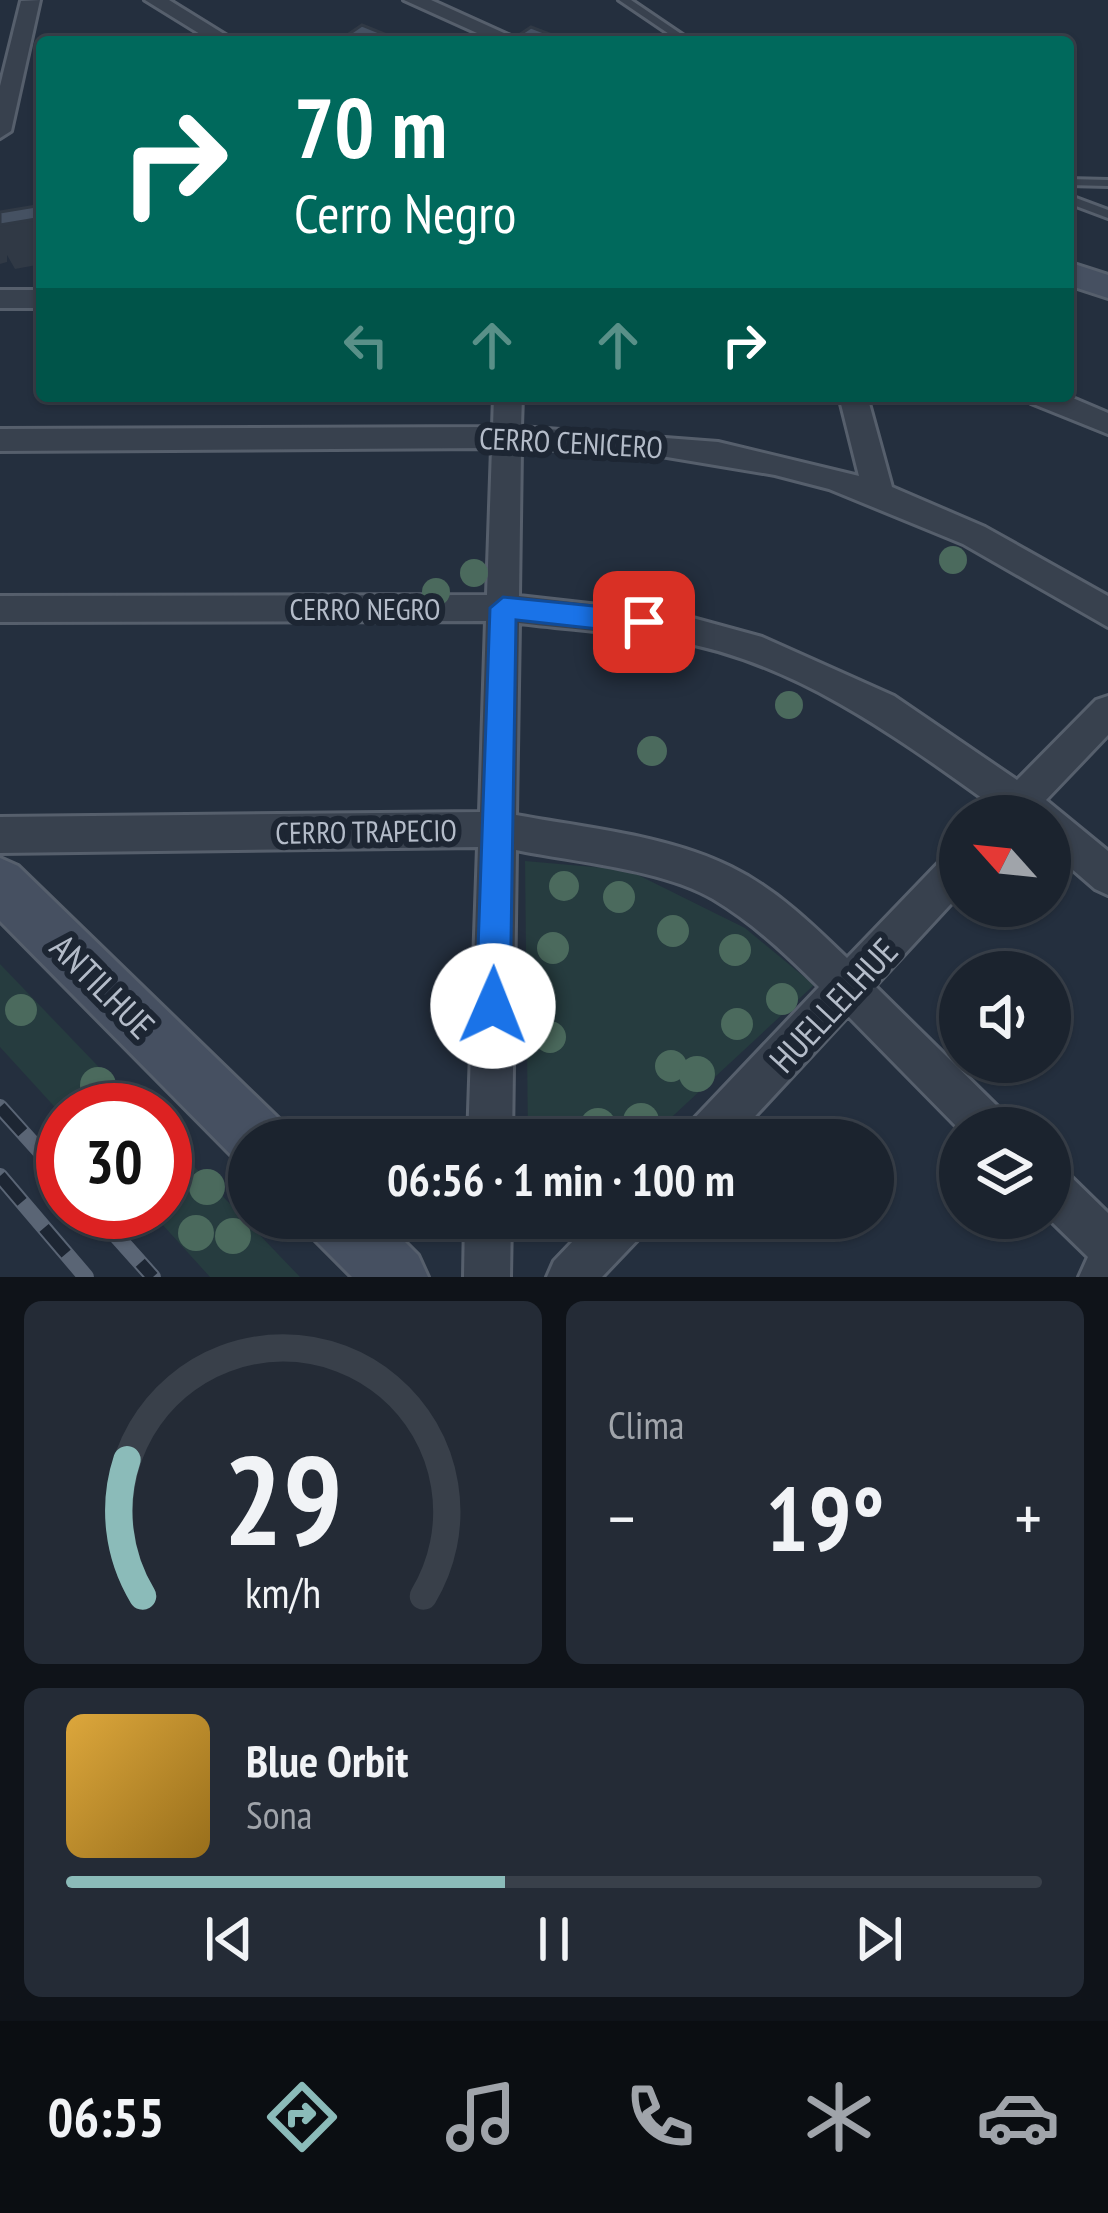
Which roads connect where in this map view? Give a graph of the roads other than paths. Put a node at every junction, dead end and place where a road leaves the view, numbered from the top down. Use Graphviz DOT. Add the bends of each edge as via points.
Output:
graph roads {
  1 [pos="41,0"];
  2 [pos="155,0"];
  3 [pos="414,0"];
  4 [pos="625,0"];
  5 [pos="23,1"];
  6 [pos="217,36"];
  7 [pos="500,36"];
  8 [pos="679,36"];
  9 [pos="36,72"];
  10 [pos="14,74"];
  11 [pos="0,131"];
  12 [pos="1074,182"];
  13 [pos="1108,184"];
  14 [pos="1074,201"];
  15 [pos="1108,214"];
  16 [pos="1074,275"];
  17 [pos="1108,287"];
  18 [pos="0,299"];
  19 [pos="36,299"];
  20 [pos="508,402"];
  21 [pos="855,402"];
  22 [pos="1055,402"];
  23 [pos="1108,424"];
  24 [pos="507,436"];
  25 [pos="0,440"];
  26 [pos="879,494"];
  27 [pos="503,608"];
  28 [pos="0,609"];
  29 [pos="1108,613"];
  30 [pos="1108,711"];
  31 [pos="1000,795"];
  32 [pos="1036,795"];
  33 [pos="497,829"];
  34 [pos="0,836"];
  35 [pos="1071,844"];
  36 [pos="1108,876"];
  37 [pos="0,884"];
  38 [pos="939,890"];
  39 [pos="848,990"];
  40 [pos="968,1107"];
  41 [pos="237,1119"];
  42 [pos="490,1119"];
  43 [pos="723,1119"];
  44 [pos="1071,1208"];
  45 [pos="358,1239"];
  46 [pos="488,1239"];
  47 [pos="607,1239"];
  48 [pos="1108,1244"];
  49 [pos="1108,1268"];
  50 [pos="396,1277"];
  51 [pos="487,1277"];
  52 [pos="570,1277"];
  53 [pos="1102,1277"];
  1 -- 5 [label="street"];
  2 -- 6 [label="street"];
  3 -- 7 [label="street"];
  4 -- 8 [label="lane"];
  5 -- 10 [label="street"];
  9 -- 10 [label="street"];
  10 -- 11 [label="street"];
  12 -- 13 [label="lane"];
  14 -- 15 [label="lane"];
  16 -- 17 [label="main road"];
  18 -- 19 [label="street"];
  20 -- 24 [label="street"];
  21 -- 26 [label="street"];
  22 -- 23 [label="street"];
  24 -- 25 [label="street, CERRO CENICERO"];
  24 -- 26 [label="street, CERRO CENICERO" via="733,456"];
  24 -- 27 [label="street"];
  26 -- 29 [label="street, CERRO CENICERO"];
  27 -- 28 [label="street, CERRO NEGRO"];
  27 -- 31 [label="street, CERRO NEGRO" via="656,624 750,647 882,707"];
  27 -- 33 [label="street"];
  30 -- 32 [label="street"];
  33 -- 34 [label="street, CERRO TRAPECIO"];
  33 -- 39 [label="street, CERRO TRAPECIO" via="656,860 719,881 786,926"];
  33 -- 42 [label="street"];
  35 -- 36 [label="street"];
  37 -- 41 [label="main road, ANTILHUE"];
  38 -- 39 [label="street, HUELLELHUE"];
  39 -- 40 [label="street, CERRO TRAPECIO"];
  39 -- 43 [label="street, HUELLELHUE"];
  44 -- 48 [label="street"];
  45 -- 50 [label="main road"];
  46 -- 51 [label="street"];
  47 -- 52 [label="street"];
  49 -- 53 [label="street"];
}
